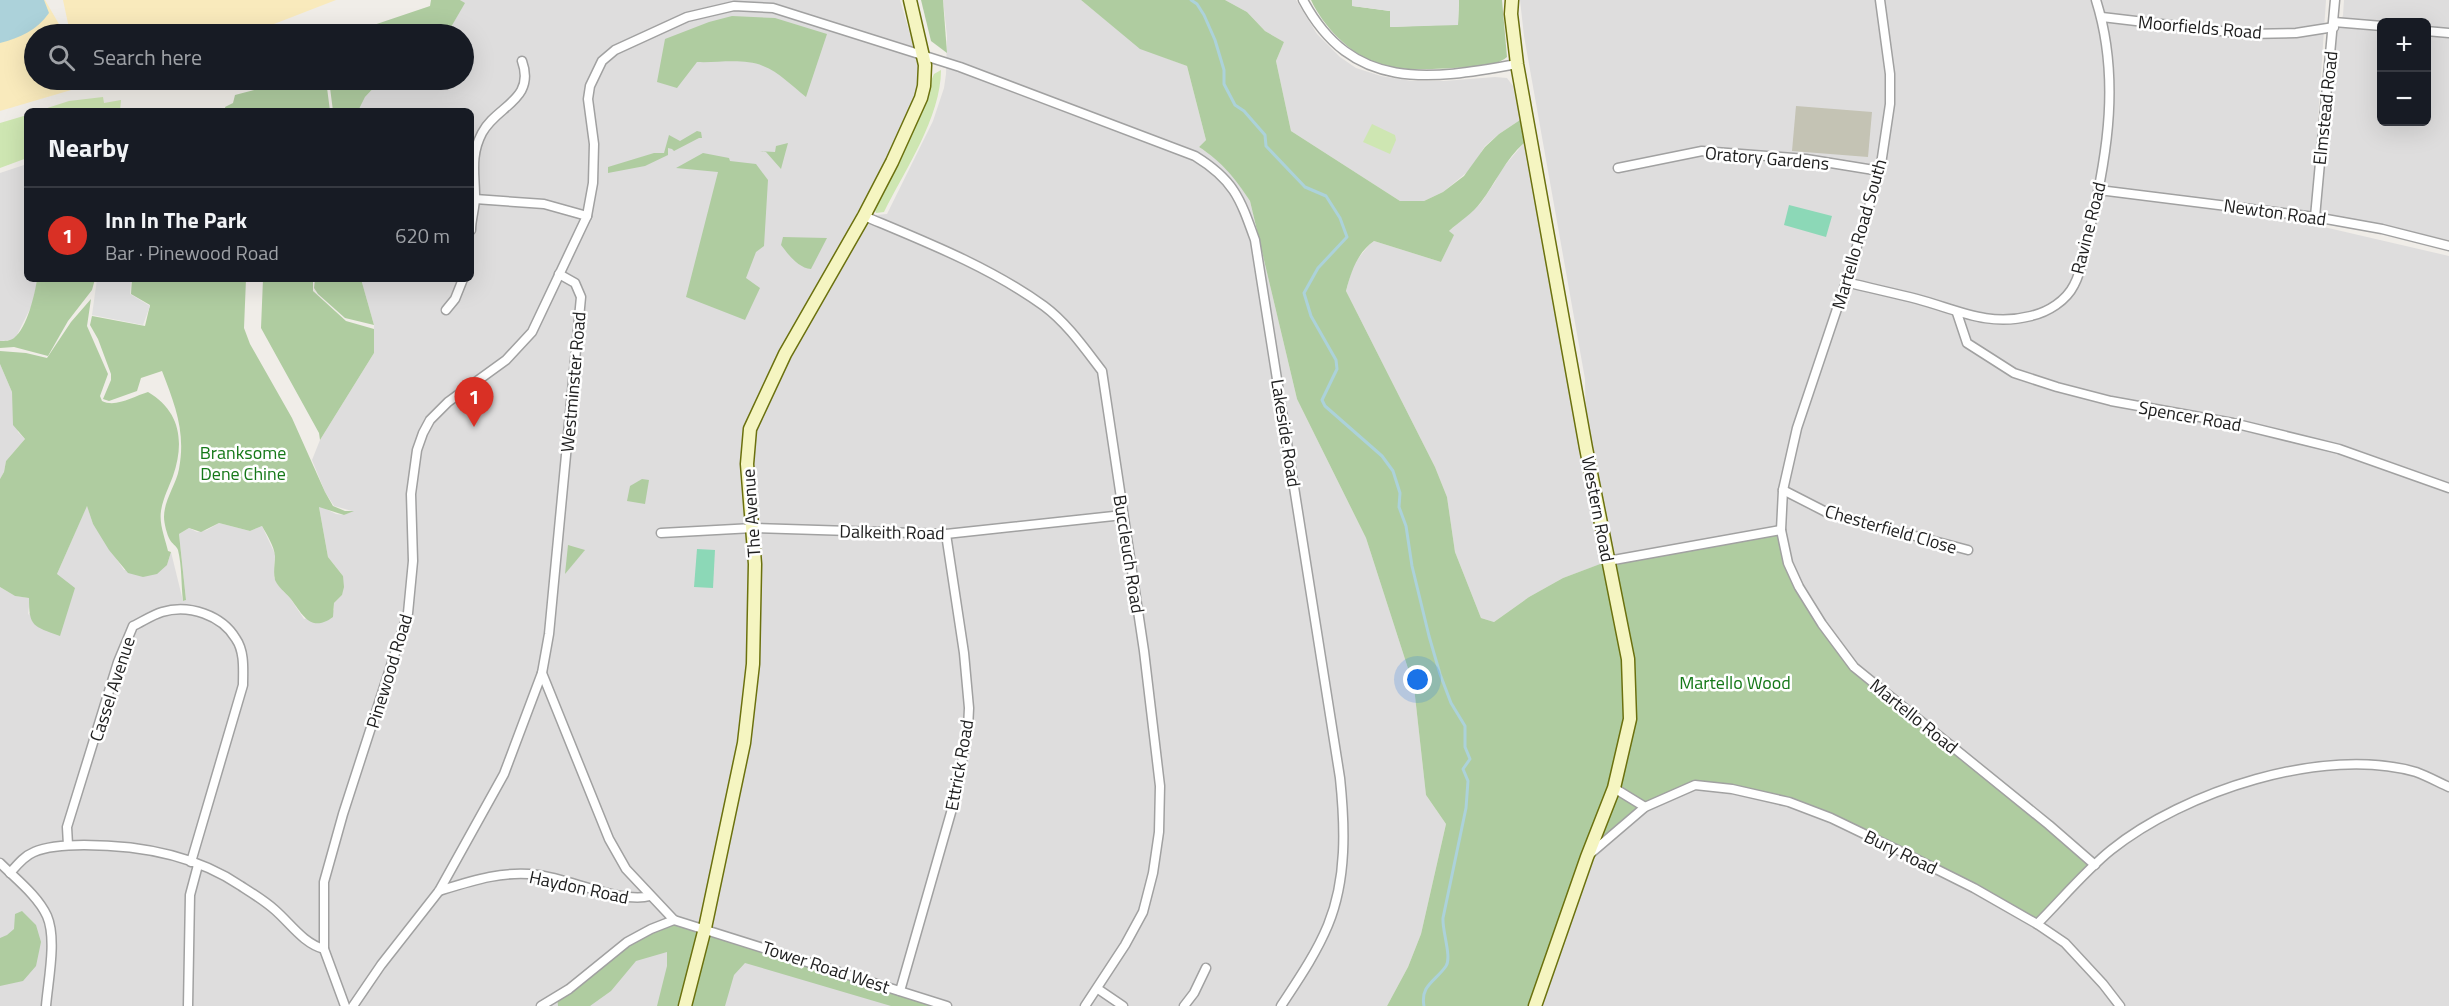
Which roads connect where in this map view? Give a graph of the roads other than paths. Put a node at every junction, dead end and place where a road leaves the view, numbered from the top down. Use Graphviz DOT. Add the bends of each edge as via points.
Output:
graph roads {
  1 [pos="910,0"];
  2 [pos="1303,0"];
  3 [pos="1512,0"];
  4 [pos="1880,0"];
  5 [pos="2096,0"];
  6 [pos="2335,0"];
  7 [pos="2102,17"];
  8 [pos="2334,24"];
  9 [pos="2377,26"];
  10 [pos="2431,31"];
  11 [pos="2449,33"];
  12 [pos="924,56"];
  13 [pos="522,61"];
  14 [pos="1518,64"];
  15 [pos="474,156"];
  16 [pos="1618,168"];
  17 [pos="1880,171"];
  18 [pos="474,188"];
  19 [pos="2099,190"];
  20 [pos="475,199"];
  21 [pos="474,204"];
  22 [pos="586,216"];
  23 [pos="864,216"];
  24 [pos="2315,217"];
  25 [pos="2449,246"];
  26 [pos="559,274"];
  27 [pos="462,282"];
  28 [pos="1846,282"];
  29 [pos="446,310"];
  30 [pos="1957,313"];
  31 [pos="1797,428"];
  32 [pos="2449,488"];
  33 [pos="1783,490"];
  34 [pos="1124,515"];
  35 [pos="753,528"];
  36 [pos="1780,530"];
  37 [pos="661,533"];
  38 [pos="946,534"];
  39 [pos="1968,550"];
  40 [pos="1608,561"];
  41 [pos="542,673"];
  42 [pos="2449,787"];
  43 [pos="1614,788"];
  44 [pos="1645,807"];
  45 [pos="68,845"];
  46 [pos="1587,857"];
  47 [pos="0,864"];
  48 [pos="194,864"];
  49 [pos="2095,865"];
  50 [pos="10,873"];
  51 [pos="439,891"];
  52 [pos="650,896"];
  53 [pos="674,920"];
  54 [pos="2037,924"];
  55 [pos="705,928"];
  56 [pos="324,950"];
  57 [pos="1206,968"];
  58 [pos="1098,989"];
  59 [pos="900,991"];
  60 [pos="46,1006"];
  61 [pos="188,1006"];
  62 [pos="345,1006"];
  63 [pos="353,1006"];
  64 [pos="541,1006"];
  65 [pos="685,1006"];
  66 [pos="947,1006"];
  67 [pos="1085,1006"];
  68 [pos="1123,1006"];
  69 [pos="1184,1006"];
  70 [pos="1281,1006"];
  71 [pos="1535,1006"];
  72 [pos="2120,1006"];
  1 -- 12 [label="main road, The Avenue"];
  2 -- 14 [label="street" via="1331,40 1351,57 1379,70 1443,75"];
  3 -- 14 [label="main road, Western Road"];
  4 -- 17 [label="street, Martello Road South" via="1890,74 1890,104"];
  5 -- 7 [label="street, Ravine Road"];
  6 -- 8 [label="street, Elmstead Road"];
  7 -- 8 [label="street, Moorfields Road" via="2246,34 2296,33"];
  7 -- 19 [label="street, Ravine Road" via="2111,97"];
  8 -- 9 [label="street, Moorfields Road"];
  8 -- 24 [label="street, Elmstead Road"];
  10 -- 11 [label="street"];
  12 -- 22 [label="street" via="790,12 755,6 734,6 687,17 653,32 615,50 602,61 590,86 593,183"];
  12 -- 23 [label="main road, The Avenue" via="926,75 921,98"];
  12 -- 70 [label="street, Lakeside Road" via="1195,156 1228,180 1243,204 1255,240 1344,819 1341,878 1329,924"];
  13 -- 15 [label="street" via="522,89 483,131"];
  14 -- 40 [label="main road, Western Road"];
  16 -- 17 [label="street, Oratory Gardens" via="1702,151 1806,159"];
  17 -- 28 [label="street, Martello Road South"];
  18 -- 20 [label="street"];
  19 -- 24 [label="street, Newton Road"];
  19 -- 30 [label="street, Ravine Road" via="2074,286 2057,305 2033,316 2000,322"];
  20 -- 21 [label="street"];
  20 -- 22 [label="street" via="544,204"];
  22 -- 26 [label="street"];
  23 -- 34 [label="street, Buccleuch Road" via="973,264 1046,307 1080,341 1102,371"];
  23 -- 35 [label="main road, The Avenue" via="785,354 750,429 747,464"];
  24 -- 25 [label="street, Newton Road"];
  26 -- 41 [label="street, Westminster Road" via="575,283 581,297"];
  26 -- 56 [label="street, Pinewood Road" via="532,332 506,360 448,402 423,433 412,480 413,561 408,613 330,855 324,882"];
  27 -- 29 [label="street"];
  28 -- 30 [label="street, Ravine Road"];
  28 -- 31 [label="street, Martello Road South"];
  30 -- 32 [label="street, Spencer Road" via="1967,343 2014,373 2111,401 2233,423 2339,449"];
  31 -- 33 [label="street, Martello Road"];
  33 -- 36 [label="street, Martello Road"];
  33 -- 39 [label="street, Chesterfield Close" via="1828,513"];
  34 -- 38 [label="street, Dalkeith Road"];
  34 -- 58 [label="street, Buccleuch Road" via="1160,786 1159,832 1143,912"];
  35 -- 37 [label="street, Dalkeith Road"];
  35 -- 38 [label="street, Dalkeith Road"];
  35 -- 55 [label="main road, The Avenue" via="753,664 744,743"];
  36 -- 40 [label="street"];
  36 -- 49 [label="street, Martello Road" via="1799,587 1854,667"];
  38 -- 59 [label="street, Ettrick Road" via="964,653 968,729 956,795"];
  40 -- 43 [label="main road, Western Road" via="1628,659 1630,719"];
  41 -- 51 [label="street, Westminster Road" via="504,774"];
  41 -- 52 [label="street" via="609,839 626,869"];
  42 -- 49 [label="street" via="2415,772 2372,765 2327,766 2276,774 2210,794 2153,821"];
  43 -- 44 [label="street"];
  43 -- 46 [label="main road, Western Road"];
  44 -- 46 [label="street, Bury Road"];
  44 -- 54 [label="street, Bury Road" via="1695,785 1789,802 1919,860"];
  45 -- 48 [label="street" via="140,847"];
  45 -- 48 [label="street, Cassel Avenue" via="67,827 133,627 162,612 190,609 215,619 237,639 243,661 243,685"];
  45 -- 50 [label="street" via="34,851"];
  46 -- 71 [label="main road, Western Road"];
  47 -- 50 [label="street"];
  48 -- 56 [label="street" via="238,884 274,908 312,946"];
  48 -- 61 [label="street, Cassel Avenue"];
  49 -- 54 [label="street"];
  50 -- 60 [label="street" via="47,917 51,939"];
  51 -- 52 [label="street, Haydon Road" via="504,874 537,874 625,897"];
  51 -- 63 [label="street, Westminster Road"];
  52 -- 53 [label="street"];
  53 -- 55 [label="street"];
  53 -- 64 [label="street" via="627,942 569,989"];
  54 -- 72 [label="street, Bury Road" via="2065,943"];
  55 -- 59 [label="street, Tower Road West"];
  55 -- 65 [label="main road, The Avenue"];
  56 -- 62 [label="street, Pinewood Road"];
  57 -- 69 [label="street"];
  58 -- 67 [label="street, Buccleuch Road"];
  58 -- 68 [label="street"];
  59 -- 66 [label="street, Tower Road West"];
}
